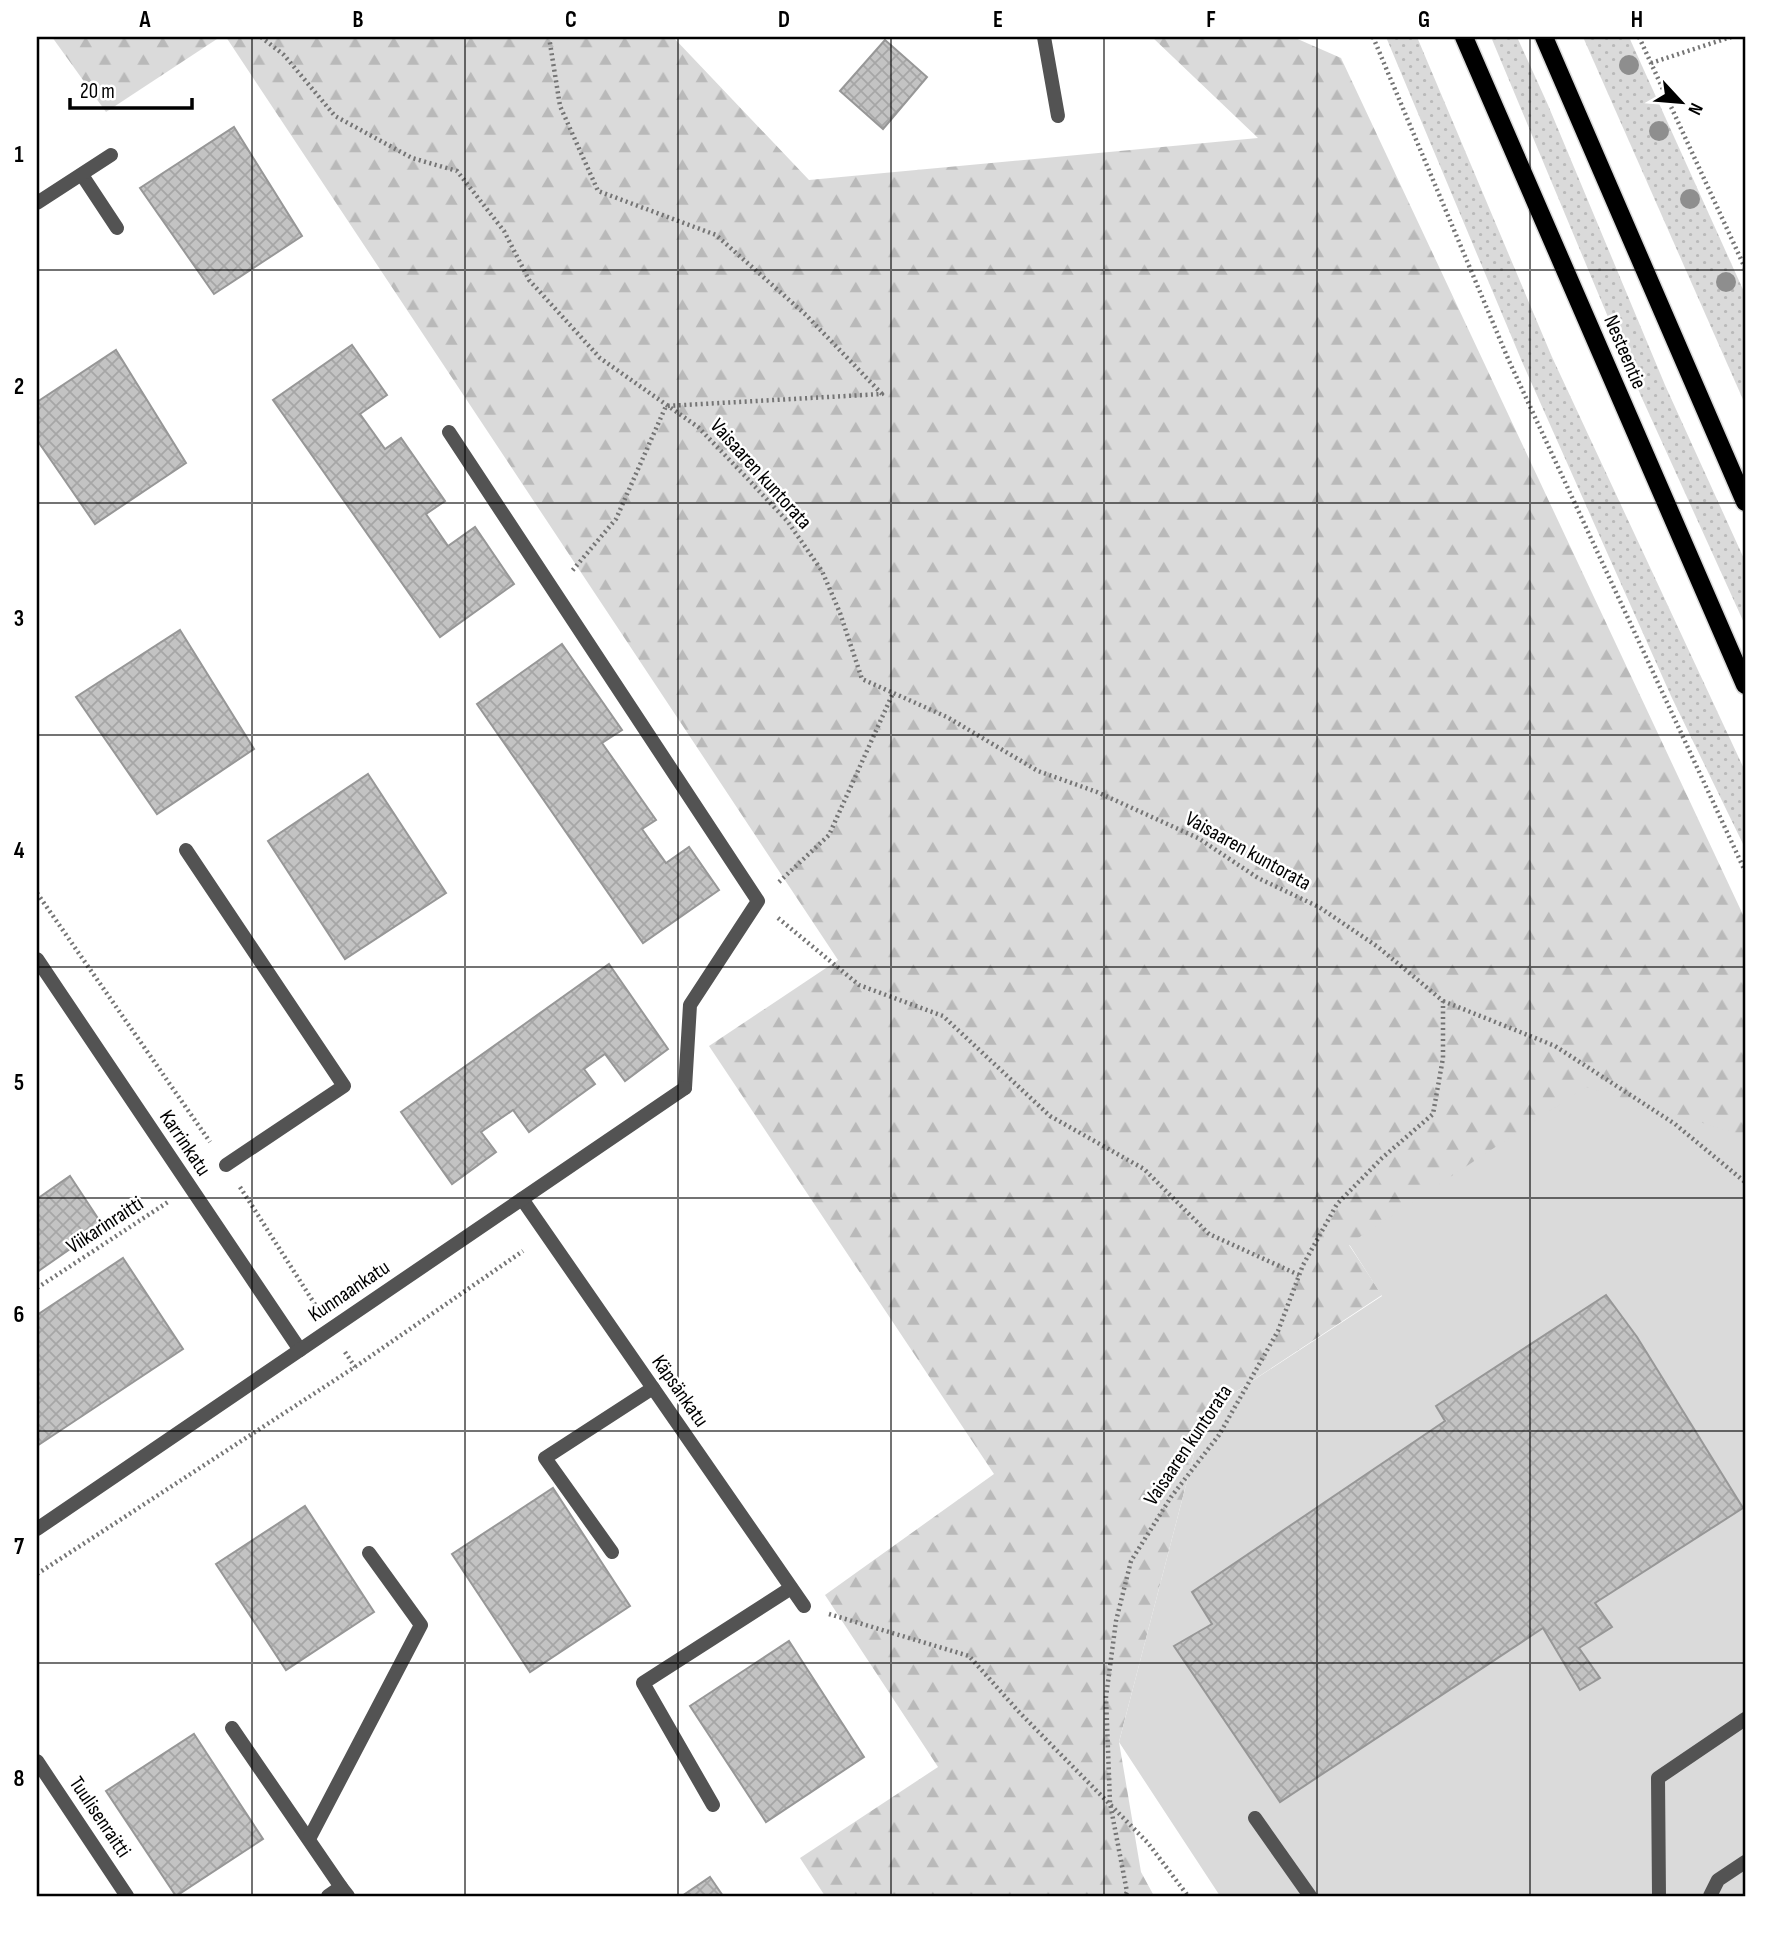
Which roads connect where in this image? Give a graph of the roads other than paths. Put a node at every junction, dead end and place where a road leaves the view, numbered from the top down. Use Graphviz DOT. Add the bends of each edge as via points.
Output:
graph roads {
  1 [pos="1044,37"];
  2 [pos="1464,37"];
  3 [pos="1544,37"];
  4 [pos="1058,116"];
  5 [pos="111,155"];
  6 [pos="82,174"];
  7 [pos="37,203"];
  8 [pos="117,228"];
  9 [pos="449,432"];
  10 [pos="1745,502"];
  11 [pos="1745,685"];
  12 [pos="186,850"];
  13 [pos="37,959"];
  14 [pos="226,1165"];
  15 [pos="522,1199"];
  16 [pos="300,1350"];
  17 [pos="653,1388"];
  18 [pos="37,1529"];
  19 [pos="612,1552"];
  20 [pos="369,1553"];
  21 [pos="791,1588"];
  22 [pos="804,1606"];
  23 [pos="1745,1719"];
  24 [pos="232,1728"];
  25 [pos="37,1761"];
  26 [pos="713,1805"];
  27 [pos="1255,1818"];
  28 [pos="309,1839"];
  29 [pos="1745,1862"];
  30 [pos="344,1892"];
  31 [pos="127,1896"];
  32 [pos="328,1896"];
  33 [pos="1310,1896"];
  34 [pos="1659,1896"];
  35 [pos="1710,1896"];
  1 -- 4 [label="street"];
  2 -- 11 [label="main road, Nesteentie"];
  3 -- 10 [label="main road"];
  5 -- 6 [label="street"];
  6 -- 7 [label="street"];
  6 -- 8 [label="street"];
  9 -- 15 [label="street, Kunnaankatu" via="758,901 690,1005 685,1088"];
  12 -- 14 [label="street" via="344,1086"];
  13 -- 16 [label="street, Karrinkatu"];
  15 -- 16 [label="street, Kunnaankatu"];
  15 -- 17 [label="street, Käpsänkatu"];
  16 -- 18 [label="street, Kunnaankatu"];
  17 -- 19 [label="street" via="545,1458"];
  17 -- 21 [label="street, Käpsänkatu"];
  20 -- 28 [label="street" via="421,1625"];
  21 -- 22 [label="street, Käpsänkatu"];
  21 -- 26 [label="street" via="643,1683"];
  23 -- 34 [label="street" via="1658,1778"];
  24 -- 28 [label="street"];
  25 -- 31 [label="street, Tuulisenraitti"];
  27 -- 33 [label="street"];
  28 -- 30 [label="street"];
  29 -- 35 [label="street" via="1718,1880"];
  30 -- 32 [label="street"];
}
